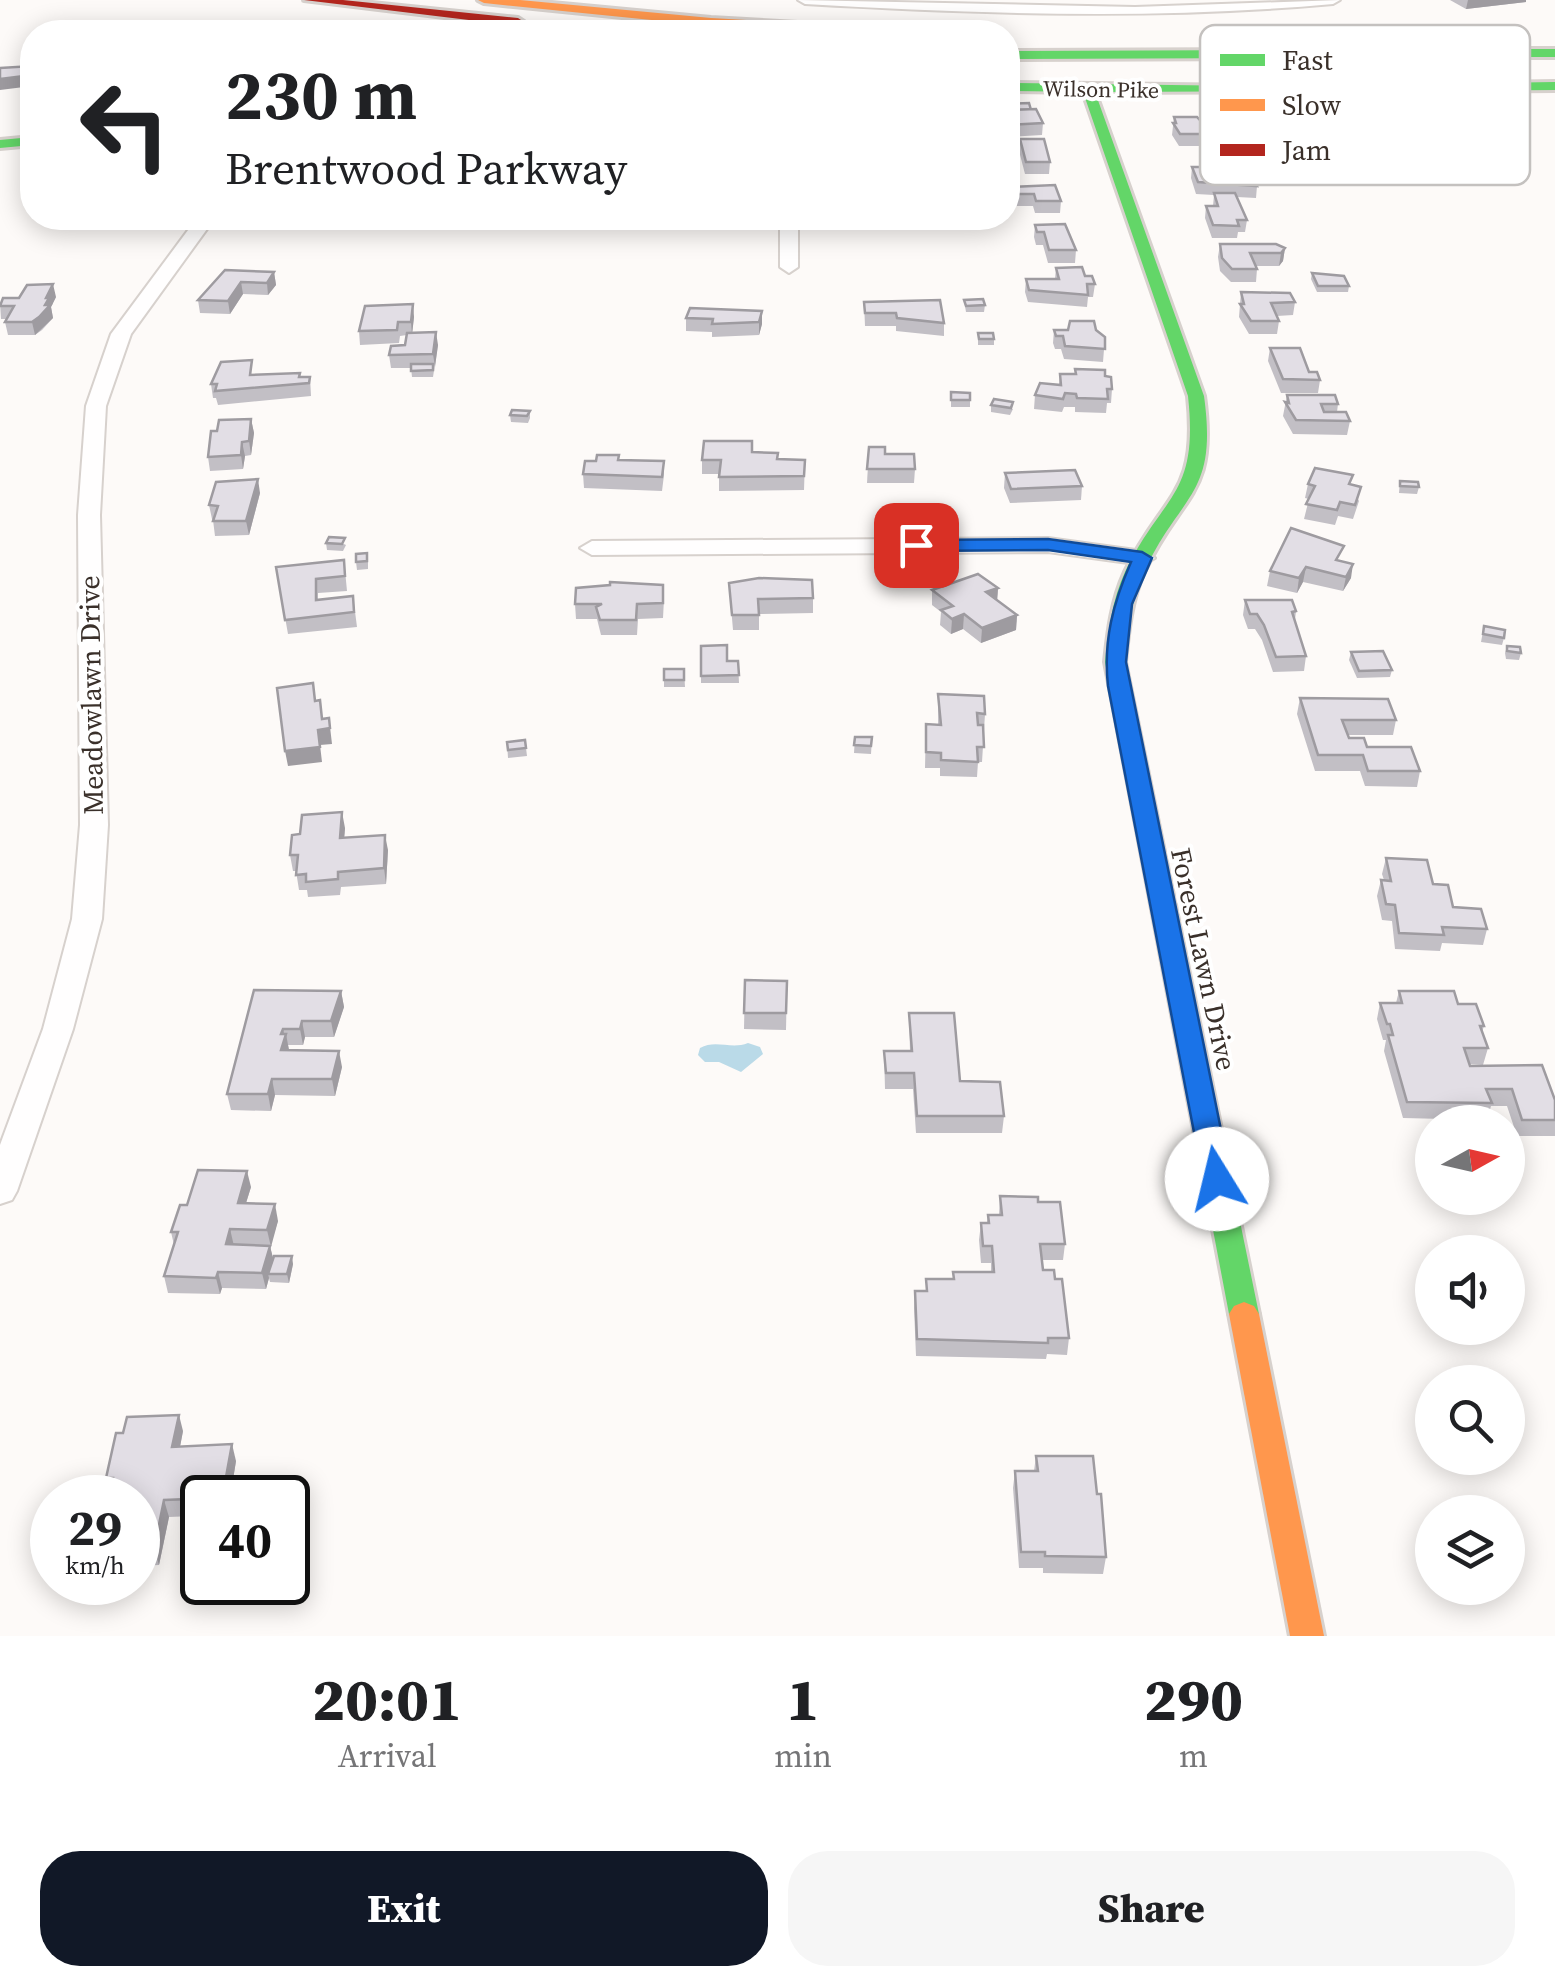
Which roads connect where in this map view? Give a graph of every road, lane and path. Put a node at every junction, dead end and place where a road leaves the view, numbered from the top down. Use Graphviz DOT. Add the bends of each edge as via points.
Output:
graph roads {
  1 [pos="310,0"];
  2 [pos="484,0"];
  3 [pos="805,0"];
  4 [pos="1333,0"];
  5 [pos="511,20"];
  6 [pos="698,20"];
  7 [pos="1530,35"];
  8 [pos="1555,35"];
  9 [pos="1020,37"];
  10 [pos="1200,40"];
  11 [pos="1530,53"];
  12 [pos="1555,53"];
  13 [pos="1020,55"];
  14 [pos="1200,58"];
  15 [pos="1530,86"];
  16 [pos="1555,86"];
  17 [pos="1020,87"];
  18 [pos="1200,88"];
  19 [pos="1088,89"];
  20 [pos="197,230"];
  21 [pos="789,230"];
  22 [pos="789,267"];
  23 [pos="592,548"];
  24 [pos="1142,558"];
  25 [pos="0,1191"];
  26 [pos="1306,1636"];
  1 -- 5 [label="main road"];
  2 -- 6 [label="main road"];
  3 -- 4 [label="street" via="1138,11"];
  7 -- 8 [label="main road"];
  9 -- 10 [label="main road"];
  11 -- 12 [label="main road"];
  13 -- 14 [label="main road"];
  15 -- 16 [label="main road, Wilson Pike"];
  17 -- 19 [label="main road, Wilson Pike"];
  18 -- 19 [label="main road, Wilson Pike"];
  19 -- 24 [label="main road, Forest Lawn Drive" via="1202,425 1196,480"];
  20 -- 25 [label="street, Meadowlawn Drive" via="121,334 96,406 88,515 94,825 88,918 58,1029"];
  21 -- 22 [label="street"];
  23 -- 24 [label="street" via="1048,545"];
  24 -- 26 [label="main road, Forest Lawn Drive" via="1122,604 1118,686"];
}
